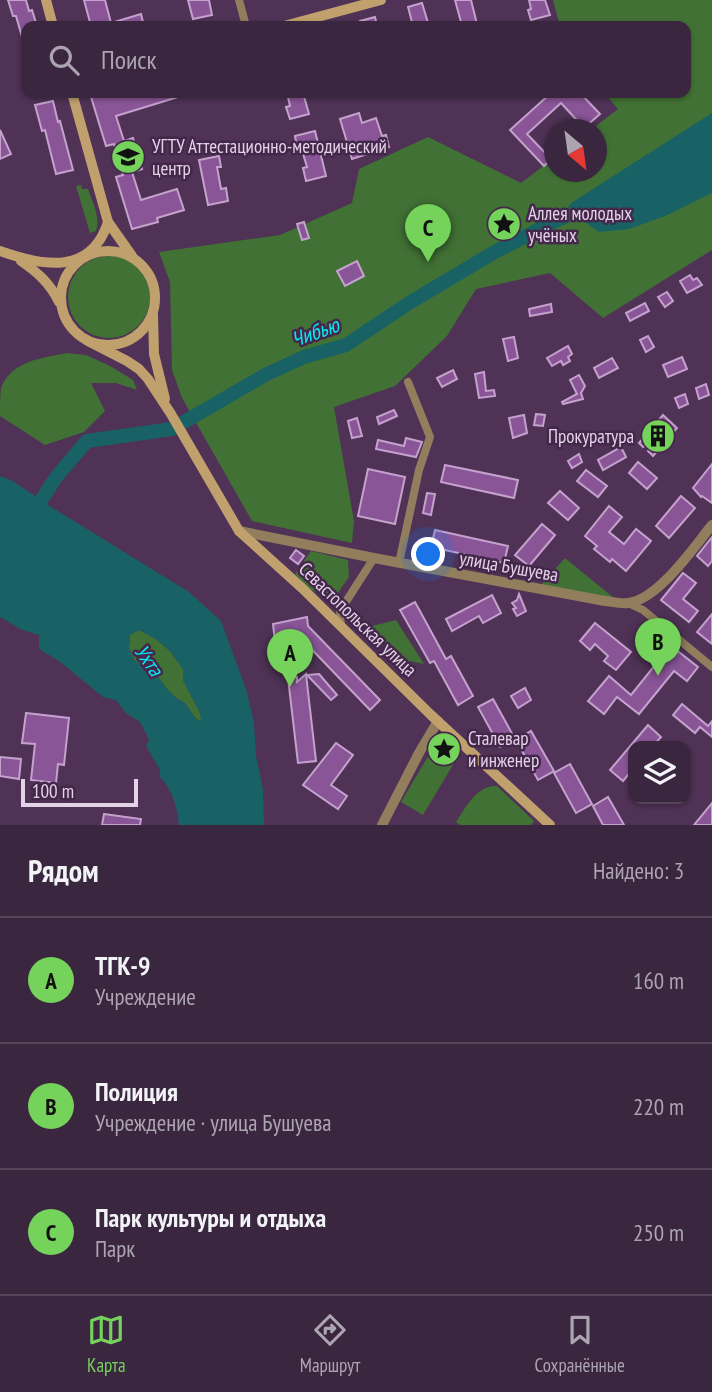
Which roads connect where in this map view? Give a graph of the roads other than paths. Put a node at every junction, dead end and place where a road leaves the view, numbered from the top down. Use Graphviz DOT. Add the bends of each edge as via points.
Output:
graph roads {
  1 [pos="46,0"];
  2 [pos="239,0"];
  3 [pos="381,0"];
  4 [pos="52,21"];
  5 [pos="245,21"];
  6 [pos="303,21"];
  7 [pos="73,98"];
  8 [pos="107,222"];
  9 [pos="0,251"];
  10 [pos="12,255"];
  11 [pos="86,256"];
  12 [pos="133,257"];
  13 [pos="61,306"];
  14 [pos="153,315"];
  15 [pos="88,341"];
  16 [pos="408,382"];
  17 [pos="171,414"];
  18 [pos="712,525"];
  19 [pos="239,531"];
  20 [pos="374,558"];
  21 [pos="399,563"];
  22 [pos="628,603"];
  23 [pos="341,627"];
  24 [pos="712,667"];
  25 [pos="438,721"];
  26 [pos="382,825"];
  27 [pos="550,825"];
  1 -- 4 [label="main road"];
  2 -- 5 [label="street"];
  3 -- 6 [label="main road"];
  7 -- 8 [label="main road"];
  8 -- 11 [label="main road" via="100,241"];
  8 -- 12 [label="main road"];
  9 -- 10 [label="main road"];
  10 -- 11 [label="main road" via="48,263"];
  10 -- 13 [label="main road" via="43,277"];
  11 -- 12 [label="main road" via="102,250"];
  11 -- 13 [label="main road" via="65,277"];
  12 -- 14 [label="main road" via="146,268 153,283"];
  13 -- 15 [label="main road" via="75,332"];
  14 -- 15 [label="main road" via="131,339 102,345"];
  14 -- 17 [label="main road, Севастопольская улица" via="156,366"];
  15 -- 17 [label="main road, Севастопольская улица" via="139,369"];
  16 -- 21 [label="street" via="430,437"];
  17 -- 19 [label="main road, Севастопольская улица"];
  18 -- 22 [label="street" via="655,590"];
  19 -- 20 [label="street, улица Бушуева"];
  19 -- 23 [label="main road, Севастопольская улица"];
  20 -- 21 [label="street, улица Бушуева"];
  20 -- 23 [label="street" via="340,611"];
  21 -- 22 [label="street, улица Бушуева"];
  22 -- 24 [label="street, улица Бушуева" via="643,610"];
  23 -- 25 [label="main road, Севастопольская улица"];
  25 -- 26 [label="street"];
  25 -- 27 [label="main road, Севастопольская улица"];
}
